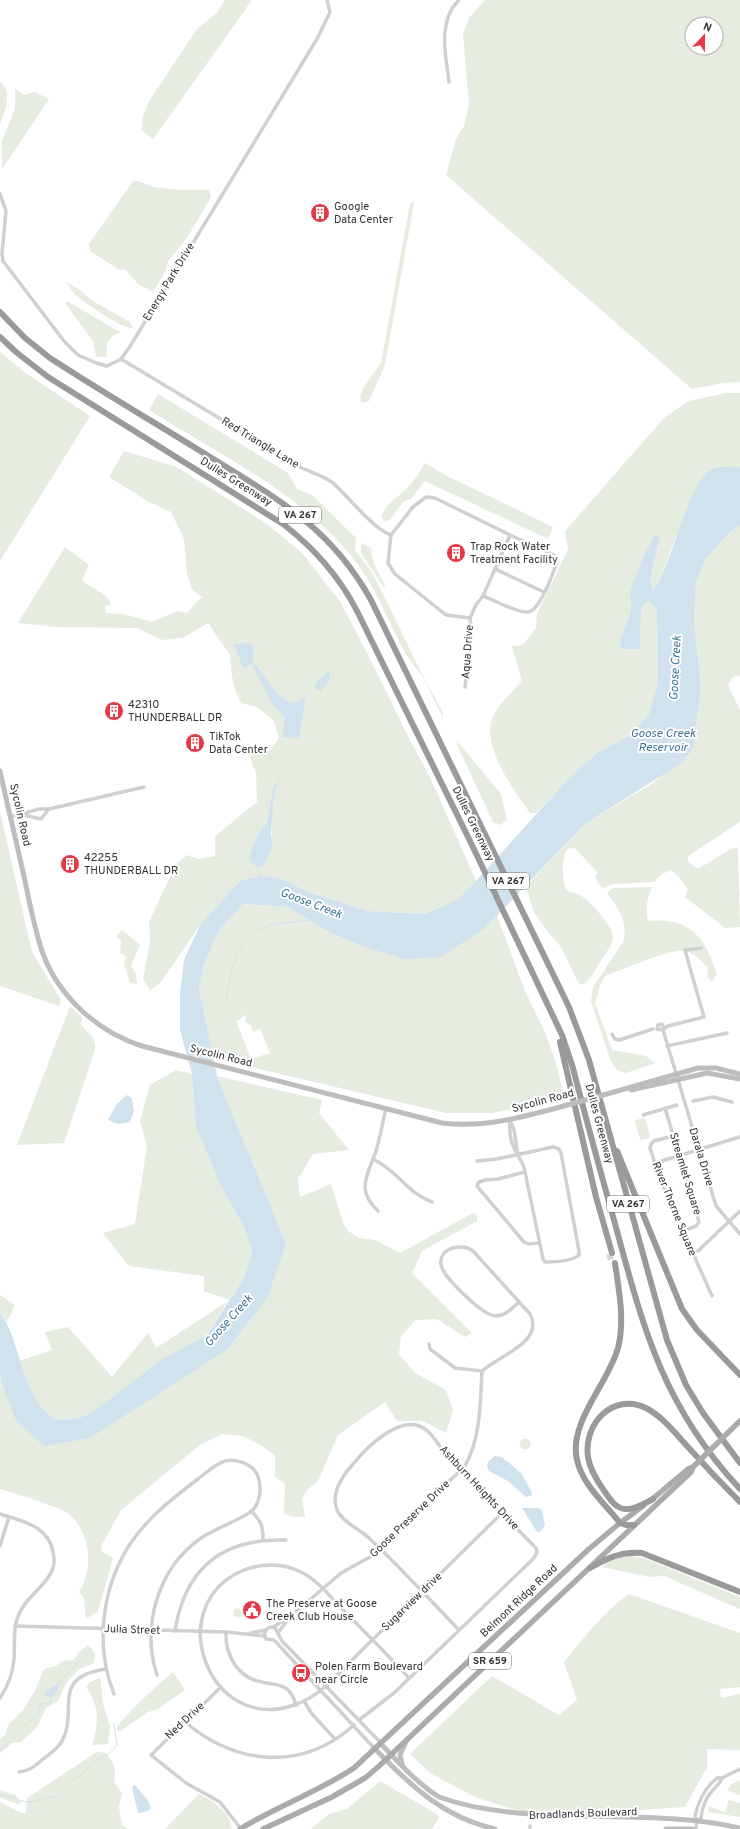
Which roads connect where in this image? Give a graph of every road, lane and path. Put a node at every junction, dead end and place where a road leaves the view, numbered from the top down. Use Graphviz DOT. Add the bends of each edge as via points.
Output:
graph roads {
  1 [pos="327,0"];
  2 [pos="459,0"];
  3 [pos="449,82"];
  4 [pos="0,194"];
  5 [pos="0,312"];
  6 [pos="0,337"];
  7 [pos="121,359"];
  8 [pos="391,535"];
  9 [pos="510,535"];
  10 [pos="495,570"];
  11 [pos="544,592"];
  12 [pos="483,596"];
  13 [pos="470,618"];
  14 [pos="465,687"];
  15 [pos="0,771"];
  16 [pos="144,787"];
  17 [pos="48,809"];
  18 [pos="24,815"];
  19 [pos="10,817"];
  20 [pos="701,948"];
  21 [pos="552,1015"];
  22 [pos="662,1029"];
  23 [pos="727,1033"];
  24 [pos="612,1034"];
  25 [pos="667,1046"];
  26 [pos="675,1073"];
  27 [pos="740,1074"];
  28 [pos="677,1079"];
  29 [pos="740,1079"];
  30 [pos="614,1092"];
  31 [pos="693,1101"];
  32 [pos="732,1102"];
  33 [pos="677,1105"];
  34 [pos="386,1108"];
  35 [pos="665,1108"];
  36 [pos="643,1115"];
  37 [pos="510,1120"];
  38 [pos="607,1128"];
  39 [pos="673,1136"];
  40 [pos="740,1137"];
  41 [pos="699,1149"];
  42 [pos="518,1155"];
  43 [pos="679,1156"];
  44 [pos="373,1159"];
  45 [pos="476,1161"];
  46 [pos="655,1163"];
  47 [pos="525,1172"];
  48 [pos="432,1202"];
  49 [pos="378,1210"];
  50 [pos="740,1211"];
  51 [pos="728,1223"];
  52 [pos="683,1231"];
  53 [pos="740,1234"];
  54 [pos="539,1243"];
  55 [pos="658,1248"];
  56 [pos="611,1254"];
  57 [pos="692,1254"];
  58 [pos="658,1256"];
  59 [pos="614,1263"];
  60 [pos="662,1266"];
  61 [pos="670,1280"];
  62 [pos="712,1296"];
  63 [pos="519,1302"];
  64 [pos="429,1344"];
  65 [pos="482,1371"];
  66 [pos="740,1375"];
  67 [pos="740,1421"];
  68 [pos="740,1463"];
  69 [pos="693,1467"];
  70 [pos="461,1470"];
  71 [pos="740,1489"];
  72 [pos="653,1499"];
  73 [pos="740,1502"];
  74 [pos="251,1511"];
  75 [pos="502,1513"];
  76 [pos="0,1514"];
  77 [pos="9,1517"];
  78 [pos="620,1522"];
  79 [pos="634,1525"];
  80 [pos="264,1540"];
  81 [pos="286,1540"];
  82 [pos="0,1546"];
  83 [pos="380,1548"];
  84 [pos="590,1568"];
  85 [pos="323,1589"];
  86 [pos="422,1592"];
  87 [pos="740,1592"];
  88 [pos="291,1616"];
  89 [pos="15,1626"];
  90 [pos="273,1627"];
  91 [pos="103,1630"];
  92 [pos="266,1630"];
  93 [pos="459,1630"];
  94 [pos="151,1631"];
  95 [pos="175,1632"];
  96 [pos="200,1632"];
  97 [pos="226,1632"];
  98 [pos="248,1634"];
  99 [pos="278,1634"];
  100 [pos="264,1636"];
  101 [pos="274,1640"];
  102 [pos="373,1640"];
  103 [pos="106,1669"];
  104 [pos="157,1675"];
  105 [pos="409,1678"];
  106 [pos="325,1686"];
  107 [pos="221,1687"];
  108 [pos="320,1690"];
  109 [pos="114,1694"];
  110 [pos="0,1698"];
  111 [pos="304,1701"];
  112 [pos="296,1705"];
  113 [pos="359,1720"];
  114 [pos="184,1722"];
  115 [pos="354,1725"];
  116 [pos="335,1739"];
  117 [pos="407,1741"];
  118 [pos="381,1744"];
  119 [pos="375,1749"];
  120 [pos="392,1755"];
  121 [pos="386,1760"];
  122 [pos="405,1769"];
  123 [pos="740,1769"];
  124 [pos="19,1772"];
  125 [pos="722,1778"];
  126 [pos="469,1812"];
  127 [pos="697,1821"];
  128 [pos="615,1823"];
  129 [pos="536,1826"];
  130 [pos="528,1827"];
  131 [pos="740,1828"];
  132 [pos="241,1829"];
  133 [pos="263,1829"];
  134 [pos="495,1829"];
  135 [pos="666,1829"];
  136 [pos="693,1829"];
  137 [pos="696,1829"];
  1 -- 7 [label="street, Energy Park Drive" via="330,12 318,38"];
  2 -- 3 [label="street" via="449,15 444,35"];
  4 -- 7 [label="street" via="6,211 3,261 64,341 78,354 107,366"];
  5 -- 38 [label="highway, Dulles Greenway / VA 267" via="25,338 50,358 300,515 327,539 348,564 371,600 534,934 580,1036"];
  6 -- 21 [label="highway, Dulles Greenway / VA 267" via="38,370 291,530 317,554 337,578 357,611 519,942"];
  7 -- 8 [label="street, Red Triangle Lane" via="296,465 325,478 354,503 376,527"];
  8 -- 9 [label="street" via="413,507 426,497 431,497"];
  8 -- 13 [label="street" via="388,563 395,574 446,615"];
  9 -- 10 [label="street"];
  9 -- 11 [label="street" via="557,558 558,562"];
  10 -- 11 [label="street"];
  10 -- 12 [label="street"];
  11 -- 12 [label="street" via="536,606 528,612"];
  12 -- 13 [label="street"];
  13 -- 14 [label="street, Aqua Drive"];
  15 -- 19 [label="main road, Sycolin Road"];
  16 -- 17 [label="street"];
  17 -- 18 [label="street" via="39,809"];
  17 -- 18 [label="street" via="41,819"];
  18 -- 19 [label="street"];
  19 -- 34 [label="main road, Sycolin Road" via="40,945 60,985 84,1014 112,1034 133,1043"];
  20 -- 22 [label="street" via="685,950 704,1017"];
  21 -- 56 [label="highway" via="563,1051"];
  21 -- 71 [label="highway, Dulles Greenway / VA 267" via="574,1068 637,1307 658,1366 672,1396 698,1439"];
  22 -- 24 [label="street" via="653,1029 618,1040"];
  22 -- 25 [label="street, Darala Drive"];
  23 -- 25 [label="street"];
  25 -- 26 [label="street, Darala Drive"];
  26 -- 27 [label="main road, Sycolin Road" via="704,1067"];
  26 -- 28 [label="street, Darala Drive"];
  26 -- 30 [label="main road, Sycolin Road"];
  28 -- 29 [label="main road, Sycolin Road" via="707,1073"];
  28 -- 30 [label="main road, Sycolin Road"];
  28 -- 41 [label="street, Darala Drive"];
  30 -- 37 [label="main road, Sycolin Road, bridge"];
  31 -- 32 [label="street" via="713,1097"];
  33 -- 35 [label="street"];
  34 -- 37 [label="main road, Sycolin Road" via="442,1123 461,1125"];
  34 -- 44 [label="street"];
  35 -- 36 [label="street"];
  35 -- 39 [label="street, Streamlet Square"];
  37 -- 42 [label="street"];
  38 -- 55 [label="highway"];
  38 -- 68 [label="highway, Dulles Greenway / VA 267" via="667,1340 683,1378 703,1414"];
  39 -- 43 [label="street, Streamlet Square"];
  39 -- 46 [label="street, River Thorne Square" via="651,1144"];
  40 -- 41 [label="street"];
  41 -- 43 [label="street"];
  41 -- 51 [label="street, Darala Drive" via="716,1206"];
  42 -- 45 [label="street"];
  42 -- 47 [label="street"];
  42 -- 54 [label="street" via="553,1147 561,1153 580,1253 575,1258 545,1262"];
  43 -- 46 [label="street"];
  43 -- 52 [label="street, Streamlet Square" via="699,1222 696,1226"];
  44 -- 48 [label="street" via="392,1171 416,1195"];
  44 -- 49 [label="street" via="366,1176 365,1187 370,1202"];
  46 -- 52 [label="street, River Thorne Square"];
  47 -- 54 [label="street"];
  47 -- 54 [label="street" via="477,1183 479,1189 520,1237 529,1244"];
  50 -- 51 [label="street"];
  51 -- 53 [label="street, Darala Drive"];
  51 -- 57 [label="street"];
  52 -- 57 [label="street, River Thorne Square"];
  55 -- 58 [label="highway"];
  55 -- 61 [label="highway"];
  57 -- 62 [label="street, River Thorne Square"];
  59 -- 78 [label="highway" via="621,1318 618,1346 608,1374 578,1428 575,1450 580,1471"];
  60 -- 61 [label="highway"];
  61 -- 66 [label="highway" via="676,1297 690,1320"];
  63 -- 63 [label="street" via="471,1249 457,1246 442,1256 442,1267 445,1272 467,1298 489,1314 502,1316"];
  63 -- 65 [label="street" via="532,1318 532,1333 525,1343"];
  64 -- 65 [label="street" via="430,1349 456,1368"];
  65 -- 70 [label="street, Goose Preserve Drive" via="476,1441"];
  67 -- 69 [label="main road, Belmont Ridge Road / SR 659, bridge"];
  69 -- 72 [label="main road, Belmont Ridge Road / SR 659"];
  69 -- 79 [label="main road, Belmont Ridge Road / SR 659" via="691,1472"];
  70 -- 75 [label="street, Ashburn Heights Drive"];
  70 -- 83 [label="street, Goose Preserve Drive"];
  70 -- 83 [label="street, Ashburn Heights Drive" via="433,1436 416,1425 394,1429 362,1453 340,1483 335,1496 336,1505 347,1522"];
  72 -- 73 [label="highway" via="631,1509 622,1508 614,1503 596,1479 588,1458 588,1437 597,1419 613,1407 636,1405 658,1416"];
  72 -- 78 [label="main road, Belmont Ridge Road / SR 659"];
  74 -- 80 [label="street" via="262,1524"];
  74 -- 91 [label="street" via="257,1504 260,1483 256,1472 249,1465 238,1461 226,1461 188,1486 136,1534 124,1554 108,1594"];
  74 -- 94 [label="street" via="218,1527 185,1551 162,1585 155,1605"];
  75 -- 86 [label="street, Sugarview drive"];
  75 -- 93 [label="street, Ashburn Heights Drive" via="536,1548 536,1555"];
  76 -- 77 [label="street"];
  77 -- 82 [label="street"];
  77 -- 89 [label="street" via="33,1525 44,1532 52,1544 54,1556 49,1576 23,1604"];
  78 -- 79 [label="highway"];
  78 -- 118 [label="main road, Belmont Ridge Road / SR 659"];
  79 -- 84 [label="main road, Belmont Ridge Road / SR 659"];
  80 -- 81 [label="street"];
  80 -- 95 [label="street" via="235,1547 220,1554 194,1577 183,1597"];
  83 -- 85 [label="street, Goose Preserve Drive" via="370,1557 341,1573"];
  83 -- 86 [label="street, Ashburn Heights Drive"];
  84 -- 87 [label="highway" via="616,1555 642,1553"];
  84 -- 117 [label="main road, Belmont Ridge Road / SR 659"];
  85 -- 88 [label="street, Goose Preserve Drive"];
  85 -- 96 [label="street, Sugarview drive" via="302,1573 285,1566 250,1568 232,1576 213,1595 204,1611"];
  85 -- 102 [label="street, Sugarview drive"];
  86 -- 93 [label="street, Ashburn Heights Drive"];
  86 -- 102 [label="street, Sugarview drive"];
  88 -- 90 [label="street"];
  88 -- 99 [label="street"];
  89 -- 91 [label="street, Julia Street"];
  89 -- 110 [label="street" via="14,1665"];
  90 -- 92 [label="street"];
  90 -- 99 [label="street"];
  91 -- 94 [label="street, Julia Street"];
  91 -- 103 [label="street"];
  92 -- 98 [label="street, Julia Street"];
  92 -- 100 [label="street"];
  93 -- 105 [label="street, Ashburn Heights Drive"];
  94 -- 95 [label="street, Julia Street"];
  94 -- 104 [label="street" via="152,1658"];
  95 -- 96 [label="street, Julia Street"];
  96 -- 97 [label="street, Julia Street"];
  96 -- 107 [label="street, Sugarview drive" via="202,1654 207,1669"];
  97 -- 98 [label="street, Julia Street"];
  97 -- 112 [label="street" via="227,1650 237,1668 253,1680 276,1683 284,1687 293,1696"];
  98 -- 100 [label="street, Julia Street"];
  99 -- 101 [label="street"];
  99 -- 106 [label="street"];
  100 -- 101 [label="street" via="268,1640"];
  101 -- 108 [label="street"];
  102 -- 105 [label="street, Sugarview drive"];
  102 -- 106 [label="street, Sugarview drive"];
  103 -- 109 [label="street"];
  103 -- 124 [label="street" via="90,1672 75,1684 69,1696 66,1729 62,1741 28,1772"];
  105 -- 113 [label="street, Ashburn Heights Drive"];
  106 -- 108 [label="street, Sugarview drive"];
  106 -- 113 [label="street"];
  107 -- 112 [label="street, Sugarview drive" via="234,1699 260,1708 280,1709"];
  107 -- 114 [label="street, Ned Drive"];
  108 -- 111 [label="street, Sugarview drive"];
  108 -- 115 [label="street"];
  111 -- 112 [label="street, Sugarview drive"];
  111 -- 116 [label="street" via="312,1714"];
  113 -- 118 [label="street"];
  114 -- 116 [label="street" via="223,1747 260,1757 295,1755 318,1748"];
  114 -- 132 [label="street, Ned Drive" via="151,1755 186,1783 220,1802"];
  115 -- 116 [label="street"];
  115 -- 119 [label="street"];
  117 -- 120 [label="main road, Belmont Ridge Road / SR 659"];
  117 -- 122 [label="main road" via="400,1756"];
  118 -- 119 [label="main road, Belmont Ridge Road / SR 659"];
  118 -- 120 [label="main road"];
  119 -- 121 [label="main road"];
  119 -- 132 [label="main road, Belmont Ridge Road / SR 659" via="354,1768 323,1787 273,1810"];
  120 -- 121 [label="main road, Belmont Ridge Road / SR 659"];
  120 -- 122 [label="main road"];
  121 -- 133 [label="main road, Belmont Ridge Road / SR 659" via="347,1789"];
  121 -- 134 [label="main road" via="408,1783 438,1806 474,1823"];
  122 -- 126 [label="main road" via="440,1798"];
  123 -- 125 [label="street"];
  125 -- 127 [label="street" via="721,1783 708,1796 701,1818"];
  125 -- 127 [label="street" via="716,1778 703,1793 696,1811"];
  127 -- 128 [label="main road, Broadlands Boulevard"];
  127 -- 131 [label="main road, Broadlands Boulevard"];
  127 -- 137 [label="street"];
  129 -- 130 [label="main road, Broadlands Boulevard"];
  135 -- 136 [label="main road"];
}
